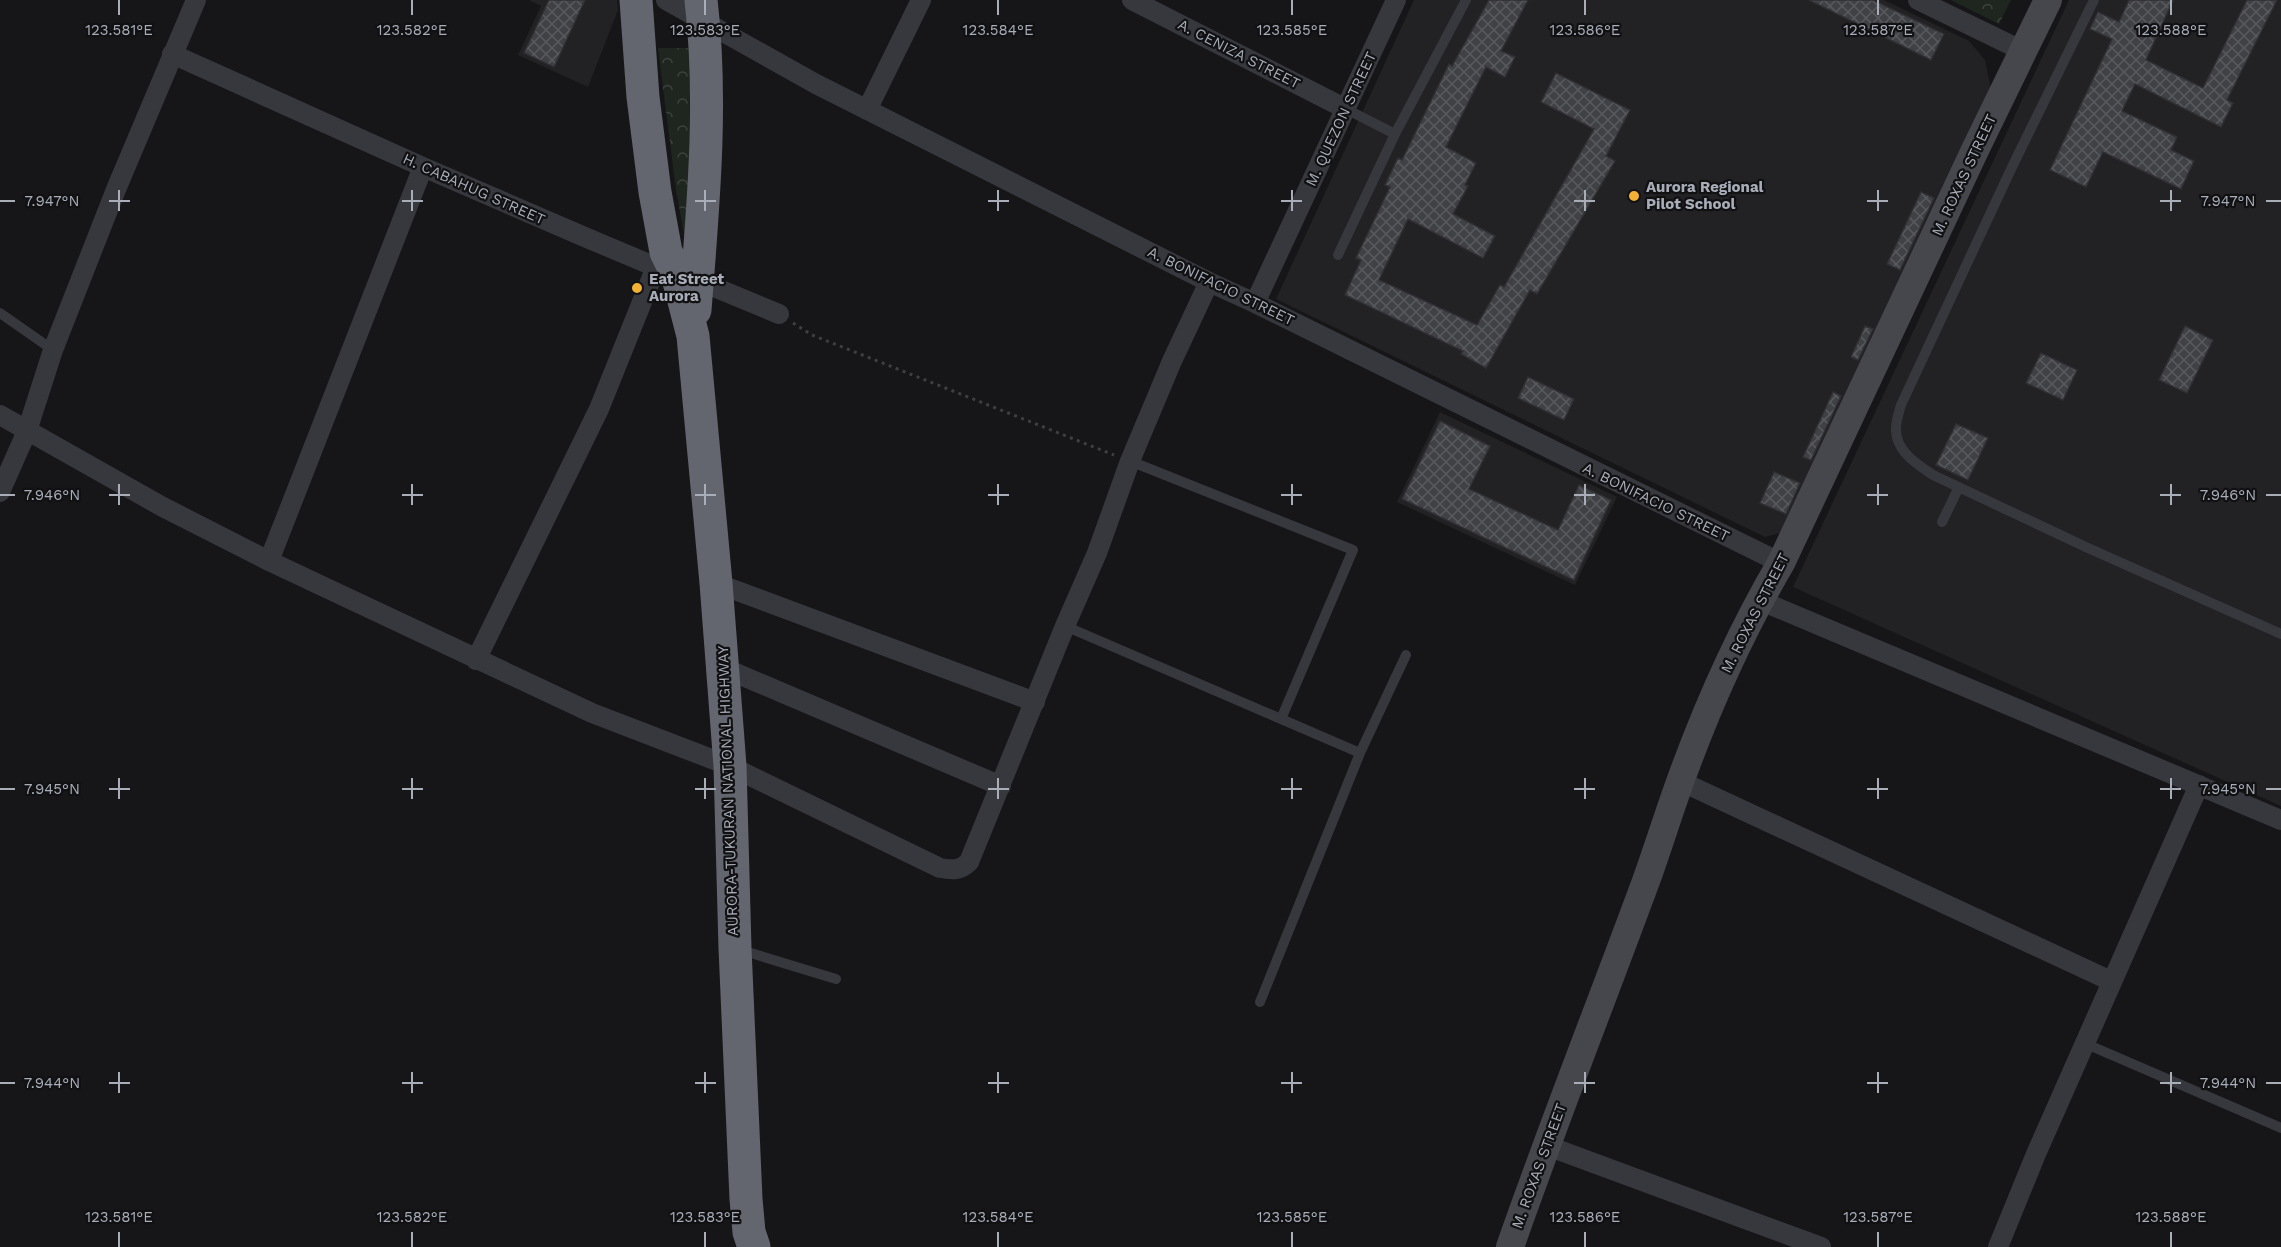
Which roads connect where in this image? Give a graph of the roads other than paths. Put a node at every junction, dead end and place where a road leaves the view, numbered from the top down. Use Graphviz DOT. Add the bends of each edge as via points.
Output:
graph roads {
  1 [pos="196,0"];
  2 [pos="636,0"];
  3 [pos="666,0"];
  4 [pos="921,0"];
  5 [pos="1132,0"];
  6 [pos="1396,0"];
  7 [pos="1466,0"];
  8 [pos="1918,0"];
  9 [pos="2048,0"];
  10 [pos="2094,0"];
  11 [pos="704,7"];
  12 [pos="2023,51"];
  13 [pos="172,54"];
  14 [pos="1346,109"];
  15 [pos="867,110"];
  16 [pos="1395,134"];
  17 [pos="423,167"];
  18 [pos="1338,255"];
  19 [pos="677,274"];
  20 [pos="1209,282"];
  21 [pos="1255,303"];
  22 [pos="0,313"];
  23 [pos="779,314"];
  24 [pos="53,350"];
  25 [pos="0,415"];
  26 [pos="27,431"];
  27 [pos="1130,461"];
  28 [pos="1959,487"];
  29 [pos="0,492"];
  30 [pos="1942,522"];
  31 [pos="269,561"];
  32 [pos="1780,563"];
  33 [pos="717,583"];
  34 [pos="1759,600"];
  35 [pos="1065,626"];
  36 [pos="2281,634"];
  37 [pos="1407,655"];
  38 [pos="476,660"];
  39 [pos="724,668"];
  40 [pos="1035,702"];
  41 [pos="1281,719"];
  42 [pos="1360,753"];
  43 [pos="730,766"];
  44 [pos="1680,781"];
  45 [pos="2199,785"];
  46 [pos="1001,786"];
  47 [pos="2281,820"];
  48 [pos="735,948"];
  49 [pos="836,980"];
  50 [pos="2111,981"];
  51 [pos="1260,1002"];
  52 [pos="2084,1043"];
  53 [pos="2281,1128"];
  54 [pos="1545,1145"];
  55 [pos="1785,1241"];
  56 [pos="754,1247"];
  57 [pos="1510,1247"];
  58 [pos="1821,1247"];
  59 [pos="1998,1247"];
  1 -- 13 [label="street"];
  2 -- 19 [label="highway, AURORA-TUKURAN NATIONAL HIGHWAY" via="655,192 666,252"];
  3 -- 11 [label="street, A. BONIFACIO STREET"];
  4 -- 15 [label="street"];
  5 -- 14 [label="street, A. CENIZA STREET"];
  6 -- 14 [label="street, M. QUEZON STREET"];
  7 -- 16 [label="lane"];
  8 -- 12 [label="street"];
  9 -- 12 [label="street, M. ROXAS STREET"];
  10 -- 28 [label="lane" via="1901,405 1895,430 1910,460"];
  11 -- 15 [label="street, A. BONIFACIO STREET" via="816,84"];
  11 -- 19 [label="highway, AURORA-TUKURAN NATIONAL HIGHWAY" via="704,188"];
  12 -- 32 [label="street, M. ROXAS STREET"];
  13 -- 17 [label="street, H. CABAHUG STREET"];
  13 -- 24 [label="street"];
  14 -- 16 [label="lane"];
  14 -- 21 [label="street, M. QUEZON STREET"];
  15 -- 20 [label="street, A. BONIFACIO STREET"];
  16 -- 18 [label="lane"];
  17 -- 19 [label="street, H. CABAHUG STREET"];
  17 -- 31 [label="street"];
  19 -- 23 [label="street, H. CABAHUG STREET"];
  19 -- 33 [label="highway, AURORA-TUKURAN NATIONAL HIGHWAY" via="693,336"];
  19 -- 38 [label="street" via="599,409"];
  20 -- 21 [label="street, A. BONIFACIO STREET"];
  20 -- 27 [label="street"];
  21 -- 32 [label="street, A. BONIFACIO STREET"];
  22 -- 24 [label="lane"];
  24 -- 26 [label="street"];
  25 -- 26 [label="street"];
  26 -- 29 [label="street"];
  26 -- 31 [label="street"];
  27 -- 35 [label="street" via="1097,553"];
  27 -- 41 [label="lane" via="1353,550"];
  28 -- 30 [label="lane"];
  28 -- 36 [label="lane"];
  31 -- 38 [label="street"];
  32 -- 34 [label="street, M. ROXAS STREET"];
  33 -- 39 [label="highway, AURORA-TUKURAN NATIONAL HIGHWAY"];
  33 -- 40 [label="street"];
  34 -- 44 [label="street, M. ROXAS STREET"];
  34 -- 45 [label="street"];
  35 -- 40 [label="street"];
  35 -- 41 [label="lane"];
  37 -- 42 [label="lane"];
  38 -- 43 [label="street" via="592,713"];
  39 -- 43 [label="highway, AURORA-TUKURAN NATIONAL HIGHWAY"];
  39 -- 46 [label="street"];
  40 -- 46 [label="street"];
  41 -- 42 [label="lane"];
  42 -- 51 [label="lane"];
  43 -- 46 [label="street" via="940,868 952,870 962,869 969,862"];
  43 -- 48 [label="highway, AURORA-TUKURAN NATIONAL HIGHWAY"];
  44 -- 50 [label="street"];
  44 -- 54 [label="street, M. ROXAS STREET" via="1647,879"];
  45 -- 47 [label="street"];
  45 -- 50 [label="street"];
  48 -- 49 [label="lane"];
  48 -- 56 [label="highway, AURORA-TUKURAN NATIONAL HIGHWAY" via="746,1199"];
  50 -- 52 [label="street"];
  52 -- 53 [label="lane"];
  52 -- 59 [label="street"];
  54 -- 55 [label="street"];
  54 -- 57 [label="street, M. ROXAS STREET"];
  55 -- 58 [label="street"];
}
